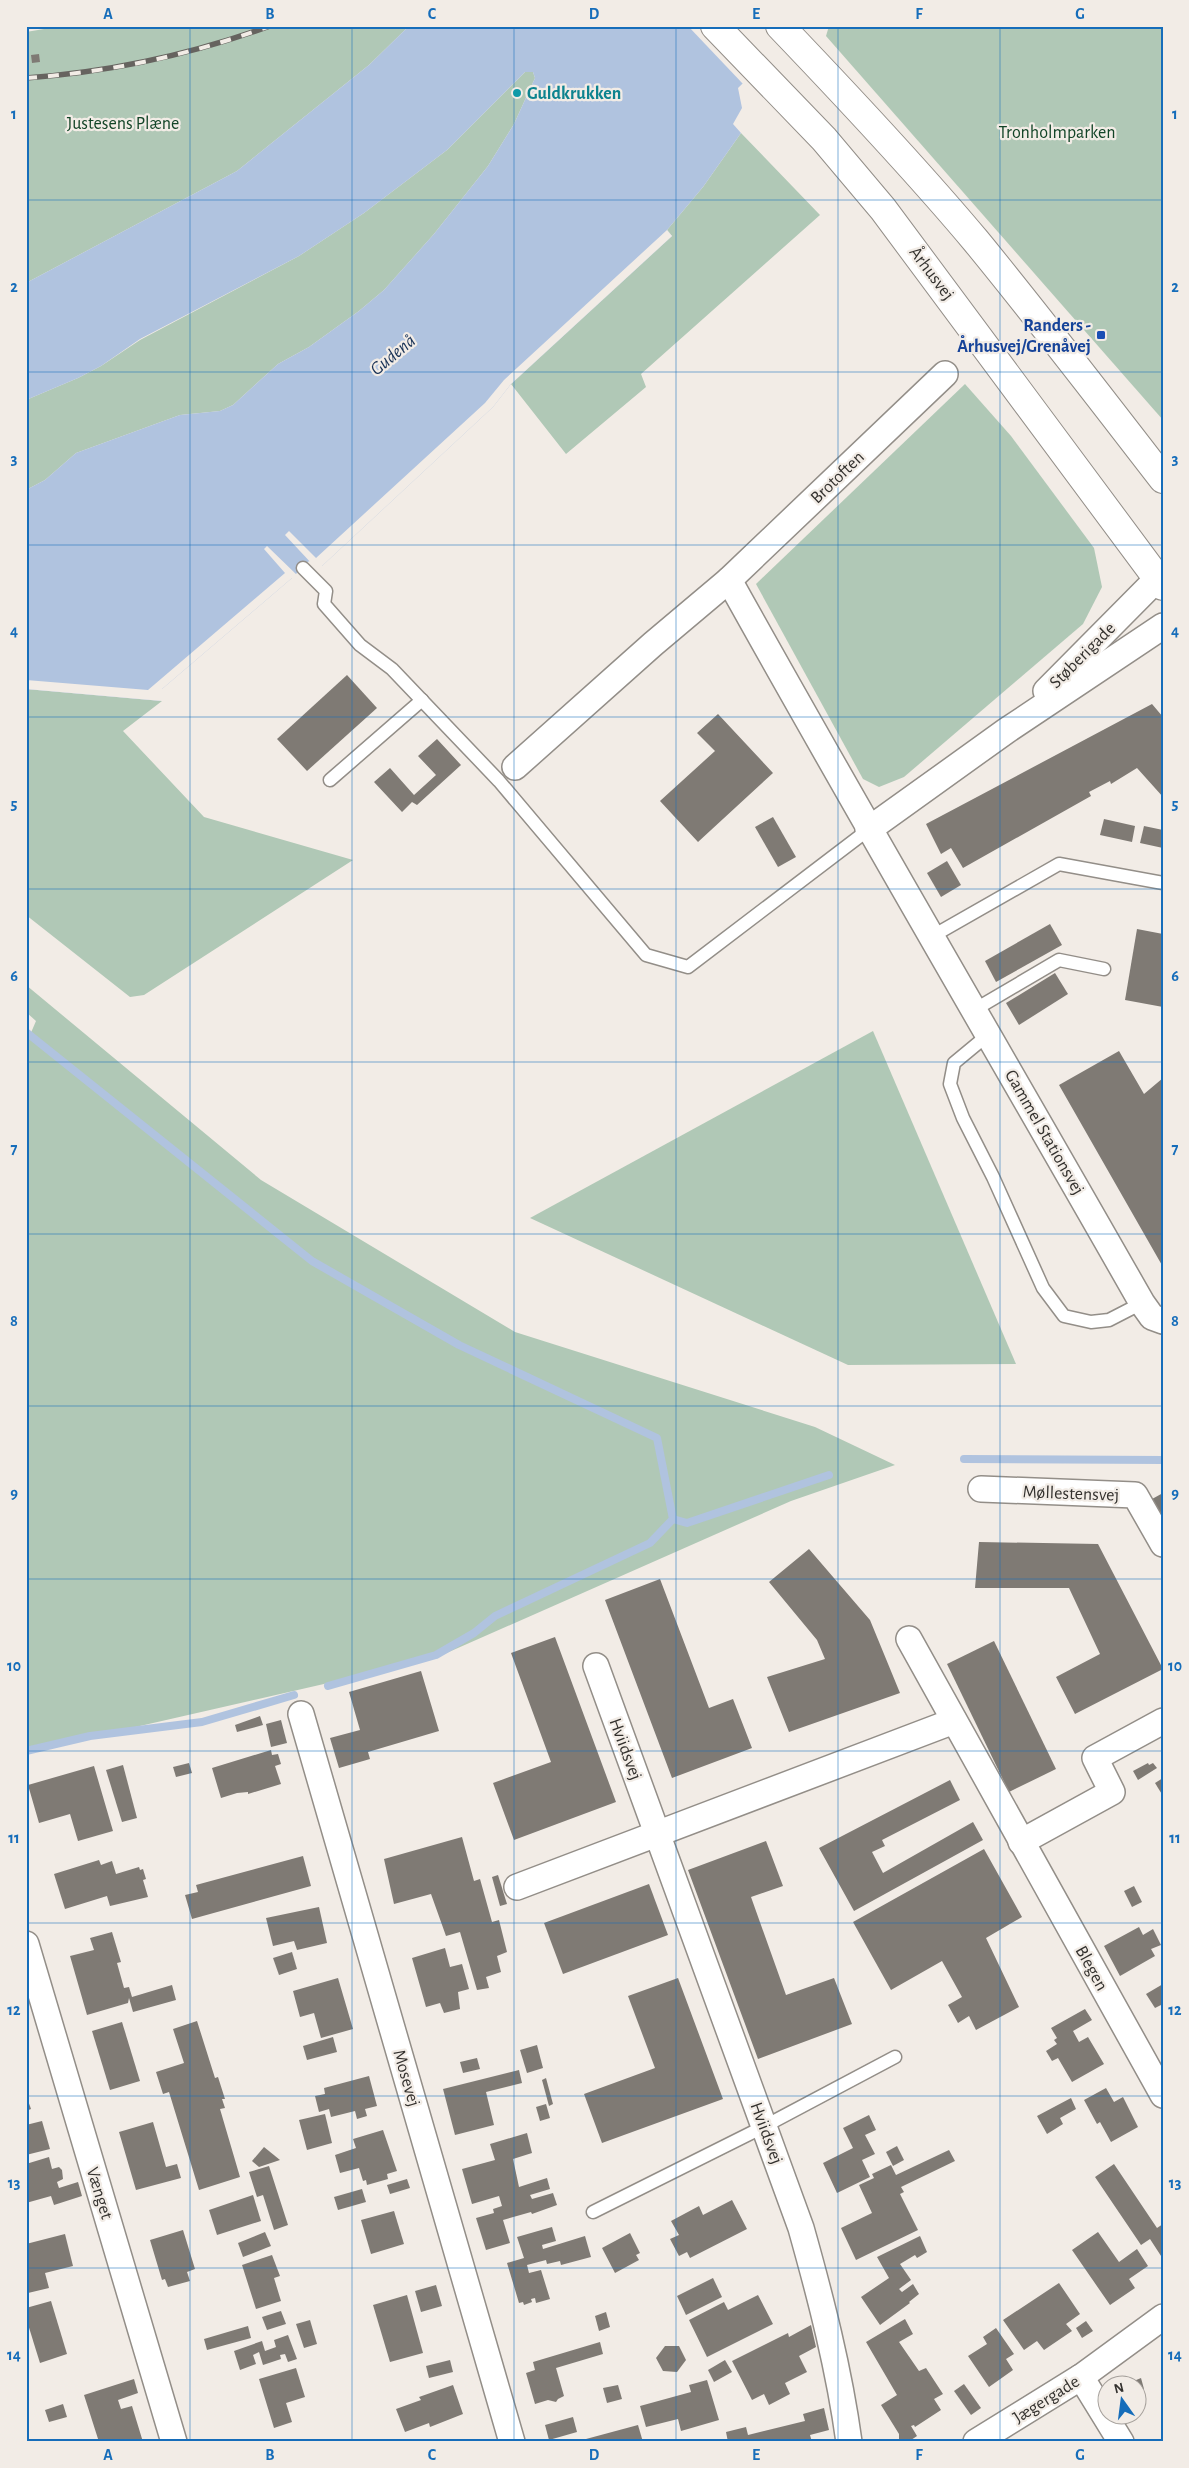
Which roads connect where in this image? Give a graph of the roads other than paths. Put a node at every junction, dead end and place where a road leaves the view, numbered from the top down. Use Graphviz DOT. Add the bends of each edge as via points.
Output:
graph roads {
  1 [pos="715,26"];
  2 [pos="786,33"];
  3 [pos="945,374"];
  4 [pos="1163,479"];
  5 [pos="303,568"];
  6 [pos="1161,579"];
  7 [pos="729,580"];
  8 [pos="1163,626"];
  9 [pos="422,700"];
  10 [pos="1006,731"];
  11 [pos="515,767"];
  12 [pos="330,780"];
  13 [pos="868,830"];
  14 [pos="1163,883"];
  15 [pos="931,938"];
  16 [pos="1104,969"];
  17 [pos="974,1010"];
  18 [pos="989,1034"];
  19 [pos="1142,1303"];
  20 [pos="1163,1321"];
  21 [pos="981,1489"];
  22 [pos="1163,1544"];
  23 [pos="909,1640"];
  24 [pos="596,1666"];
  25 [pos="302,1714"];
  26 [pos="954,1721"];
  27 [pos="1163,1721"];
  28 [pos="656,1833"];
  29 [pos="1021,1842"];
  30 [pos="517,1886"];
  31 [pos="26,1944"];
  32 [pos="895,2057"];
  33 [pos="1163,2095"];
  34 [pos="765,2126"];
  35 [pos="593,2212"];
  36 [pos="1163,2317"];
  37 [pos="1081,2377"];
  38 [pos="174,2442"];
  39 [pos="512,2442"];
  40 [pos="849,2442"];
  41 [pos="976,2442"];
  42 [pos="1121,2442"];
  1 -- 6 [label="main road, Århusvej" via="824,139 883,208"];
  2 -- 4 [label="main road" via="900,154 975,240"];
  3 -- 7 [label="street, Brotoften"];
  5 -- 9 [label="lane" via="326,591 324,604 360,645 392,669"];
  6 -- 10 [label="street, Støberigade"];
  7 -- 11 [label="street, Brotoften"];
  7 -- 13 [label="street"];
  8 -- 10 [label="street, Støberigade"];
  9 -- 12 [label="lane"];
  9 -- 13 [label="lane" via="522,806 646,955 688,967"];
  10 -- 13 [label="street, Støberigade"];
  13 -- 15 [label="street, Gammel Stationsvej"];
  14 -- 15 [label="lane" via="1059,864"];
  15 -- 17 [label="street, Gammel Stationsvej"];
  16 -- 17 [label="lane" via="1059,960"];
  17 -- 18 [label="street, Gammel Stationsvej"];
  18 -- 19 [label="street, Gammel Stationsvej"];
  18 -- 19 [label="lane" via="954,1063 950,1084 1043,1288 1064,1316 1091,1322 1109,1320"];
  19 -- 20 [label="street, Gammel Stationsvej" via="1152,1317"];
  21 -- 22 [label="street, Møllestensvej" via="1135,1495"];
  23 -- 26 [label="street, Blegen"];
  24 -- 28 [label="street, Hviidsvej"];
  25 -- 39 [label="street, Mosevej"];
  26 -- 28 [label="street"];
  26 -- 29 [label="street, Blegen"];
  27 -- 29 [label="street" via="1095,1758 1112,1792"];
  28 -- 30 [label="street"];
  28 -- 34 [label="street, Hviidsvej"];
  29 -- 33 [label="street, Blegen"];
  31 -- 38 [label="street, Vænget"];
  32 -- 34 [label="lane"];
  34 -- 35 [label="lane"];
  34 -- 40 [label="street, Hviidsvej" via="801,2228 822,2302"];
  36 -- 37 [label="street, Jægergade"];
  37 -- 41 [label="street, Jægergade"];
  37 -- 42 [label="street"];
}
